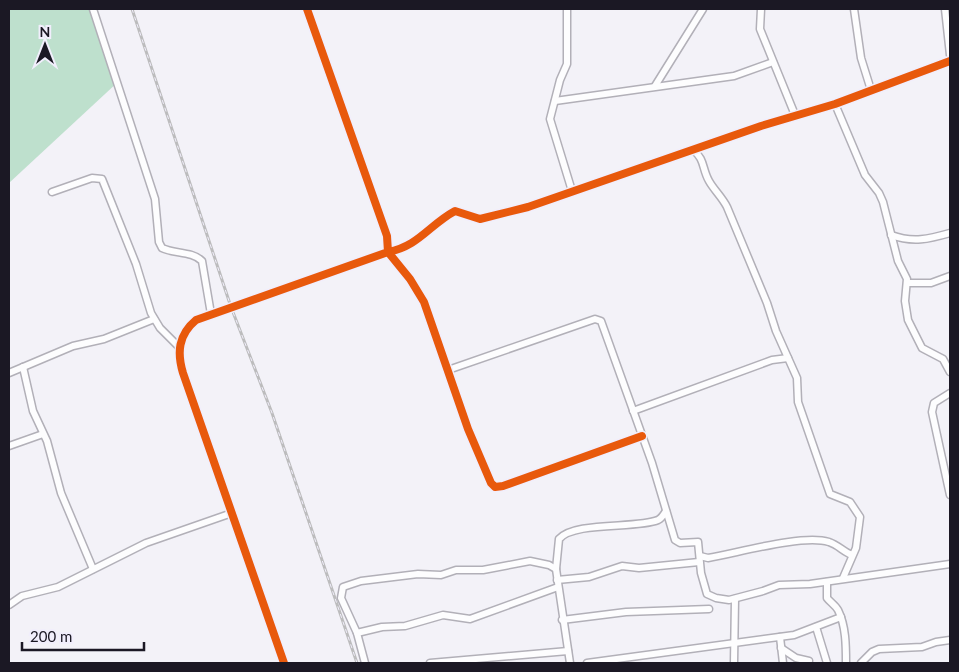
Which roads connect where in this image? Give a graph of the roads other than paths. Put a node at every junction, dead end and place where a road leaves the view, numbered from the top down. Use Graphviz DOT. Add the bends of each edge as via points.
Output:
graph roads {
  1 [pos="93,9"];
  2 [pos="307,9"];
  3 [pos="568,9"];
  4 [pos="702,9"];
  5 [pos="761,9"];
  6 [pos="854,9"];
  7 [pos="945,9"];
  8 [pos="950,55"];
  9 [pos="950,61"];
  10 [pos="772,62"];
  11 [pos="655,86"];
  12 [pos="871,90"];
  13 [pos="555,101"];
  14 [pos="835,104"];
  15 [pos="794,115"];
  16 [pos="693,150"];
  17 [pos="572,191"];
  18 [pos="52,192"];
  19 [pos="950,233"];
  20 [pos="891,235"];
  21 [pos="388,252"];
  22 [pos="950,276"];
  23 [pos="908,283"];
  24 [pos="212,314"];
  25 [pos="154,319"];
  26 [pos="180,348"];
  27 [pos="788,358"];
  28 [pos="948,361"];
  29 [pos="23,367"];
  30 [pos="448,370"];
  31 [pos="950,372"];
  32 [pos="9,373"];
  33 [pos="950,393"];
  34 [pos="633,410"];
  35 [pos="44,434"];
  36 [pos="642,436"];
  37 [pos="9,446"];
  38 [pos="950,495"];
  39 [pos="666,511"];
  40 [pos="232,513"];
  41 [pos="852,555"];
  42 [pos="700,559"];
  43 [pos="950,564"];
  44 [pos="93,569"];
  45 [pos="556,569"];
  46 [pos="843,578"];
  47 [pos="827,582"];
  48 [pos="558,584"];
  49 [pos="734,599"];
  50 [pos="9,605"];
  51 [pos="709,609"];
  52 [pos="841,617"];
  53 [pos="562,620"];
  54 [pos="816,627"];
  55 [pos="357,633"];
  56 [pos="780,637"];
  57 [pos="950,640"];
  58 [pos="733,643"];
  59 [pos="781,648"];
  60 [pos="568,652"];
  61 [pos="809,661"];
  62 [pos="284,663"];
  63 [pos="365,663"];
  64 [pos="430,663"];
  65 [pos="570,663"];
  66 [pos="588,663"];
  67 [pos="734,663"];
  68 [pos="783,663"];
  69 [pos="827,663"];
  70 [pos="846,663"];
  71 [pos="861,663"];
  1 -- 24 [label="street" via="155,199 159,242 167,251 192,255 202,261"];
  2 -- 21 [label="street" via="387,236"];
  3 -- 13 [label="street" via="568,64"];
  4 -- 11 [label="street"];
  5 -- 10 [label="street" via="760,30"];
  6 -- 12 [label="street" via="861,58"];
  7 -- 8 [label="street"];
  9 -- 12 [label="street"];
  10 -- 11 [label="street" via="734,76 668,87"];
  10 -- 15 [label="street"];
  11 -- 13 [label="street"];
  12 -- 14 [label="street"];
  13 -- 17 [label="street" via="550,119"];
  14 -- 15 [label="street"];
  14 -- 20 [label="street" via="865,175 880,193"];
  15 -- 16 [label="street"];
  16 -- 17 [label="street"];
  16 -- 27 [label="street" via="702,159 710,183 722,196"];
  17 -- 21 [label="street" via="480,219 455,211 415,242 401,250"];
  18 -- 25 [label="street" via="92,178 102,179"];
  19 -- 20 [label="street" via="922,240 906,240"];
  20 -- 23 [label="street"];
  21 -- 24 [label="street"];
  21 -- 30 [label="street" via="420,293"];
  22 -- 23 [label="street" via="931,283"];
  23 -- 28 [label="street" via="906,311 913,331 922,348"];
  24 -- 26 [label="street" via="188,327"];
  25 -- 26 [label="street"];
  25 -- 29 [label="street" via="104,339 73,346"];
  26 -- 40 [label="street" via="182,374"];
  27 -- 34 [label="street" via="772,360"];
  27 -- 41 [label="street" via="797,378 800,409 830,494 850,502 860,517"];
  28 -- 31 [label="street"];
  29 -- 32 [label="street"];
  29 -- 35 [label="street" via="33,411"];
  30 -- 34 [label="street" via="598,320 604,325"];
  30 -- 36 [label="street" via="468,430 495,487"];
  33 -- 38 [label="street" via="934,403 932,412"];
  34 -- 36 [label="street"];
  35 -- 37 [label="street"];
  35 -- 44 [label="street" via="61,493"];
  36 -- 39 [label="street"];
  39 -- 42 [label="street" via="675,540 680,543 698,542"];
  39 -- 45 [label="street" via="658,520 597,527 562,536"];
  40 -- 44 [label="street" via="146,543"];
  40 -- 62 [label="street"];
  41 -- 42 [label="street" via="831,542 816,540"];
  41 -- 46 [label="street"];
  42 -- 48 [label="street" via="638,568 622,566"];
  42 -- 49 [label="street" via="708,596"];
  43 -- 46 [label="street"];
  44 -- 50 [label="street" via="58,587 22,596"];
  45 -- 48 [label="street"];
  45 -- 55 [label="street" via="549,564 530,561 483,570 407,575 348,585 341,589 342,598"];
  46 -- 47 [label="street"];
  47 -- 49 [label="street" via="779,584"];
  47 -- 52 [label="street" via="827,598"];
  48 -- 53 [label="street"];
  48 -- 55 [label="street" via="470,619 443,616"];
  49 -- 58 [label="street"];
  51 -- 53 [label="street" via="626,612"];
  52 -- 54 [label="street"];
  52 -- 70 [label="street" via="846,639"];
  53 -- 60 [label="street"];
  54 -- 56 [label="street"];
  54 -- 69 [label="street"];
  55 -- 63 [label="street"];
  56 -- 58 [label="street"];
  56 -- 59 [label="street"];
  57 -- 71 [label="street" via="922,647 879,649"];
  58 -- 66 [label="street"];
  58 -- 67 [label="street"];
  59 -- 61 [label="street" via="796,658"];
  59 -- 68 [label="street"];
  60 -- 64 [label="street"];
  60 -- 65 [label="street"];
}
